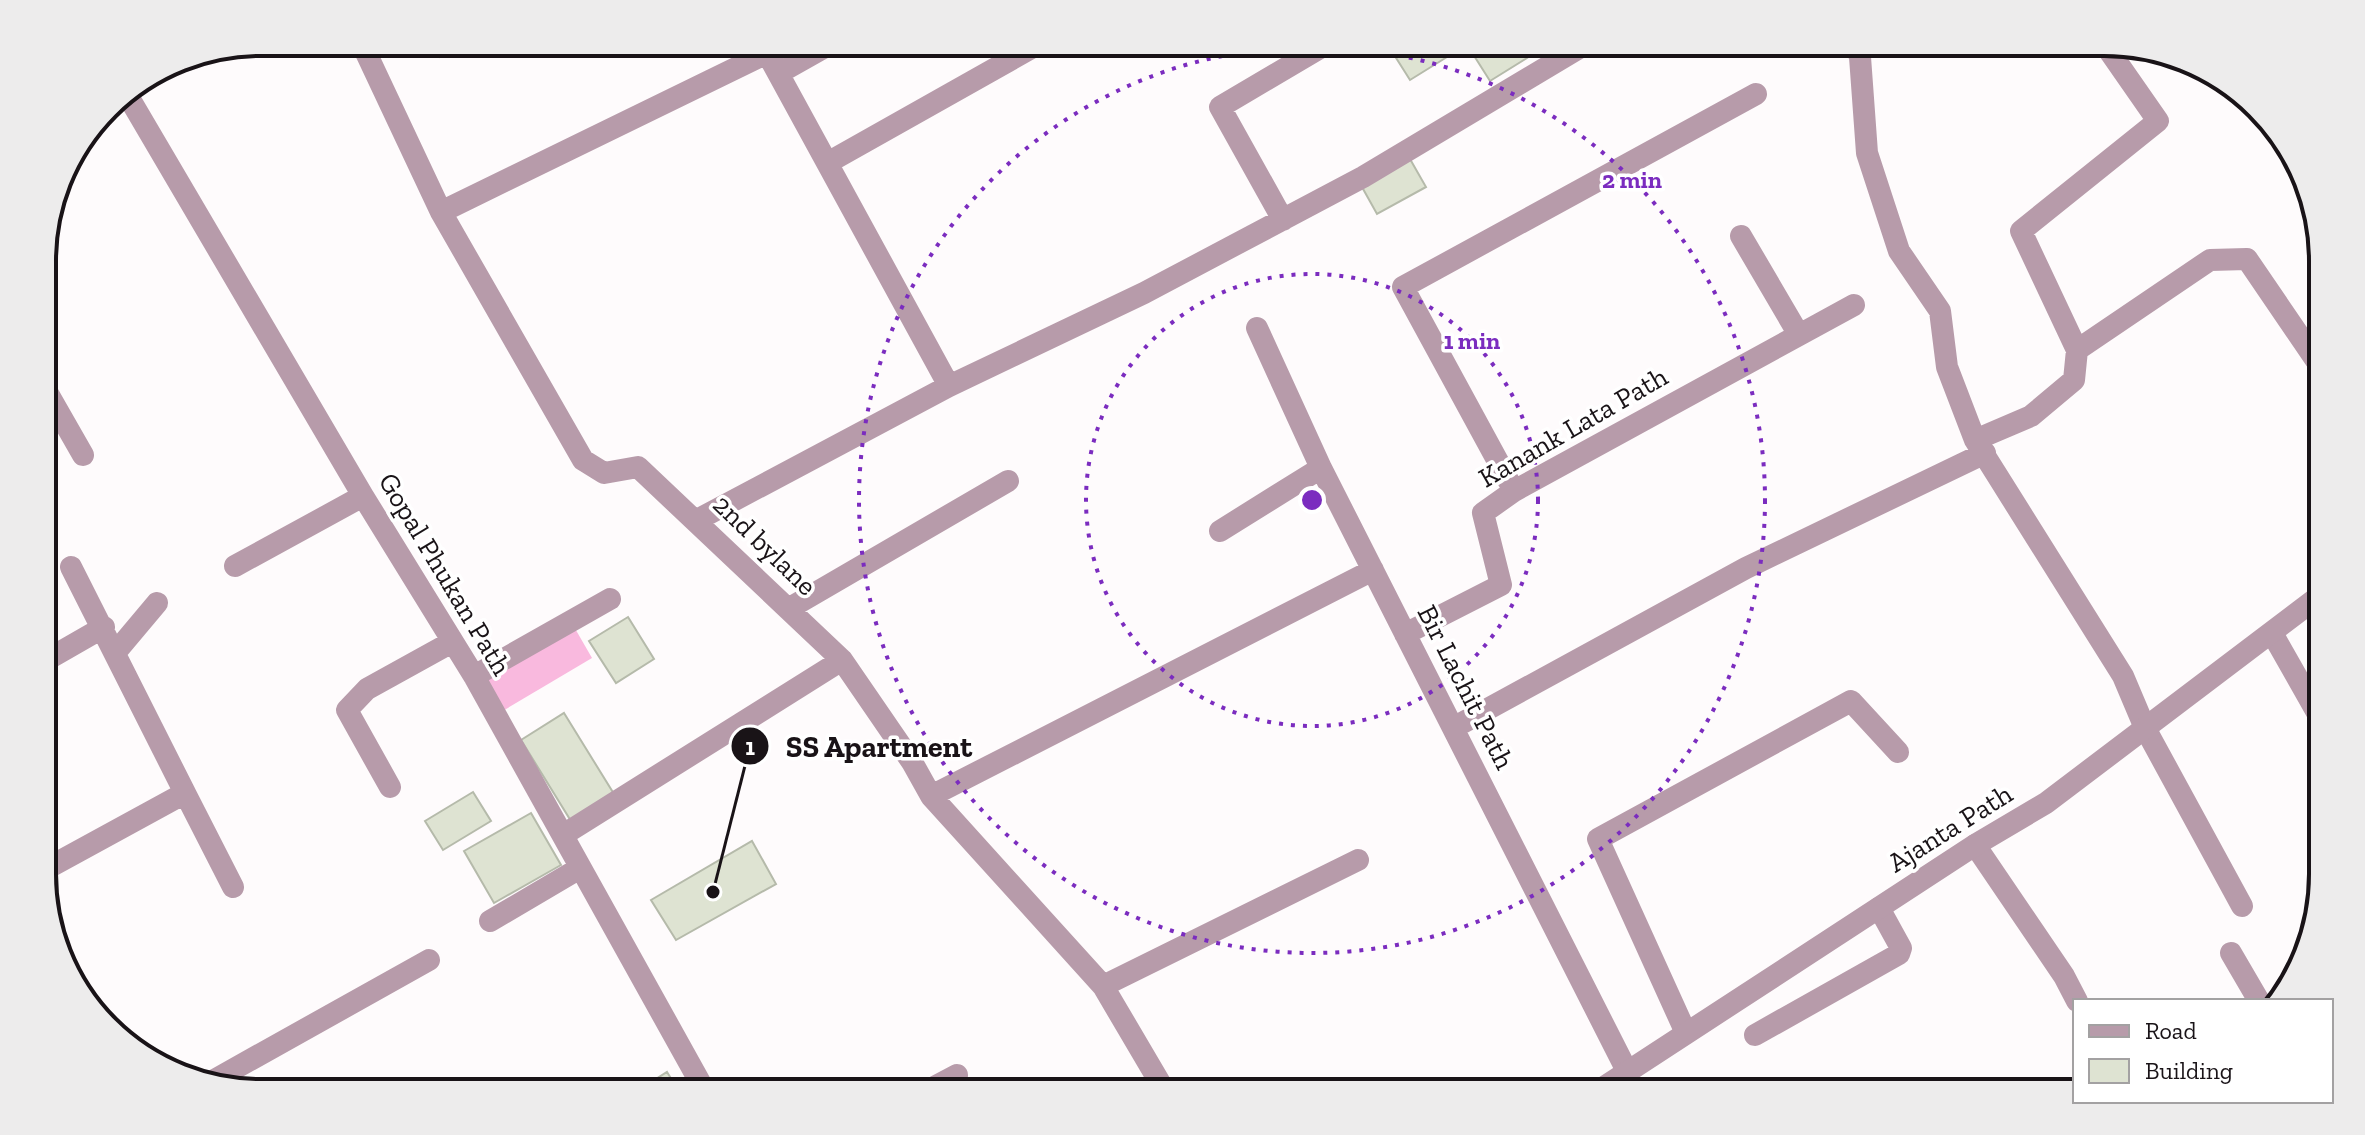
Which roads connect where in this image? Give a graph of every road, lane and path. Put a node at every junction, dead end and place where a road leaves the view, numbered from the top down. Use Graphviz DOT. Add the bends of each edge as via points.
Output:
graph roads {
  1 [pos="368,56"];
  2 [pos="746,56"];
  3 [pos="769,56"];
  4 [pos="809,56"];
  5 [pos="1017,56"];
  6 [pos="1306,56"];
  7 [pos="1566,56"];
  8 [pos="1860,56"];
  9 [pos="2113,56"];
  10 [pos="779,73"];
  11 [pos="1756,94"];
  12 [pos="131,102"];
  13 [pos="829,162"];
  14 [pos="441,212"];
  15 [pos="1283,220"];
  16 [pos="1741,236"];
  17 [pos="1854,305"];
  18 [pos="1257,328"];
  19 [pos="1799,335"];
  20 [pos="2077,350"];
  21 [pos="2309,350"];
  22 [pos="949,386"];
  23 [pos="56,408"];
  24 [pos="1980,446"];
  25 [pos="83,455"];
  26 [pos="1321,468"];
  27 [pos="1008,481"];
  28 [pos="1514,491"];
  29 [pos="363,496"];
  30 [pos="697,520"];
  31 [pos="1220,531"];
  32 [pos="235,566"];
  33 [pos="71,567"];
  34 [pos="1373,570"];
  35 [pos="610,599"];
  36 [pos="157,603"];
  37 [pos="2309,604"];
  38 [pos="788,609"];
  39 [pos="104,627"];
  40 [pos="2272,633"];
  41 [pos="1405,634"];
  42 [pos="452,642"];
  43 [pos="115,653"];
  44 [pos="56,655"];
  45 [pos="842,660"];
  46 [pos="474,676"];
  47 [pos="2309,698"];
  48 [pos="1453,728"];
  49 [pos="2145,728"];
  50 [pos="1898,752"];
  51 [pos="390,787"];
  52 [pos="185,793"];
  53 [pos="931,796"];
  54 [pos="563,835"];
  55 [pos="1975,845"];
  56 [pos="1358,860"];
  57 [pos="56,863"];
  58 [pos="580,868"];
  59 [pos="233,887"];
  60 [pos="2242,906"];
  61 [pos="1879,908"];
  62 [pos="490,921"];
  63 [pos="2231,953"];
  64 [pos="429,960"];
  65 [pos="1103,986"];
  66 [pos="2076,999"];
  67 [pos="2258,999"];
  68 [pos="1686,1033"];
  69 [pos="1755,1035"];
  70 [pos="1627,1071"];
  71 [pos="223,1075"];
  72 [pos="957,1075"];
  73 [pos="698,1079"];
  74 [pos="949,1079"];
  75 [pos="1158,1079"];
  76 [pos="1615,1079"];
  1 -- 14 [label="street, 2nd bylane"];
  2 -- 14 [label="street"];
  3 -- 10 [label="street"];
  4 -- 10 [label="street"];
  5 -- 13 [label="street"];
  6 -- 15 [label="street" via="1220,107"];
  7 -- 15 [label="street"];
  8 -- 24 [label="street" via="1867,153 1899,251 1940,311 1947,367"];
  9 -- 20 [label="street" via="2158,121 2021,231"];
  10 -- 13 [label="street"];
  11 -- 28 [label="street" via="1403,287"];
  12 -- 29 [label="street, Gopal Phukan Path"];
  13 -- 22 [label="street"];
  14 -- 30 [label="street, 2nd bylane" via="583,460 604,473 638,467"];
  15 -- 22 [label="street"];
  16 -- 19 [label="street"];
  17 -- 19 [label="street, Kanank Lata Path"];
  18 -- 26 [label="street, Bir Lachit Path"];
  19 -- 28 [label="street, Kanank Lata Path"];
  20 -- 21 [label="street" via="2210,260 2247,259"];
  20 -- 24 [label="street" via="2074,380 2031,416"];
  22 -- 30 [label="street"];
  23 -- 25 [label="street"];
  24 -- 48 [label="street"];
  24 -- 49 [label="street" via="2123,676"];
  26 -- 31 [label="street"];
  26 -- 34 [label="street, Bir Lachit Path"];
  27 -- 38 [label="street"];
  28 -- 41 [label="street, Kanank Lata Path" via="1483,513 1501,585"];
  29 -- 32 [label="street"];
  29 -- 42 [label="street, Gopal Phukan Path"];
  30 -- 38 [label="street, 2nd bylane"];
  33 -- 39 [label="street"];
  34 -- 41 [label="street, Bir Lachit Path"];
  34 -- 53 [label="street"];
  35 -- 46 [label="street"];
  36 -- 43 [label="street"];
  37 -- 40 [label="street, Ajanta Path"];
  38 -- 45 [label="street, 2nd bylane"];
  39 -- 43 [label="street"];
  39 -- 44 [label="street"];
  40 -- 47 [label="street"];
  40 -- 49 [label="street, Ajanta Path"];
  41 -- 48 [label="street, Bir Lachit Path"];
  42 -- 46 [label="street, Gopal Phukan Path"];
  42 -- 51 [label="street" via="367,689 347,710"];
  43 -- 52 [label="street"];
  45 -- 53 [label="street, 2nd bylane"];
  45 -- 54 [label="street"];
  46 -- 54 [label="street, Gopal Phukan Path"];
  48 -- 70 [label="street, Bir Lachit Path"];
  49 -- 55 [label="street, Ajanta Path" via="2046,803"];
  49 -- 60 [label="street"];
  50 -- 68 [label="street" via="1851,701 1598,839"];
  52 -- 57 [label="street"];
  52 -- 59 [label="street"];
  53 -- 65 [label="street, 2nd bylane"];
  54 -- 58 [label="street, Gopal Phukan Path"];
  55 -- 61 [label="street, Ajanta Path"];
  55 -- 66 [label="street"];
  56 -- 65 [label="street"];
  58 -- 62 [label="street"];
  58 -- 73 [label="street, Gopal Phukan Path"];
  61 -- 68 [label="street, Ajanta Path"];
  61 -- 69 [label="street" via="1901,948 1899,954"];
  63 -- 67 [label="street"];
  64 -- 71 [label="street"];
  65 -- 75 [label="street, 2nd bylane"];
  68 -- 70 [label="street, Ajanta Path"];
  70 -- 76 [label="street, Ajanta Path"];
  72 -- 74 [label="street"];
}
